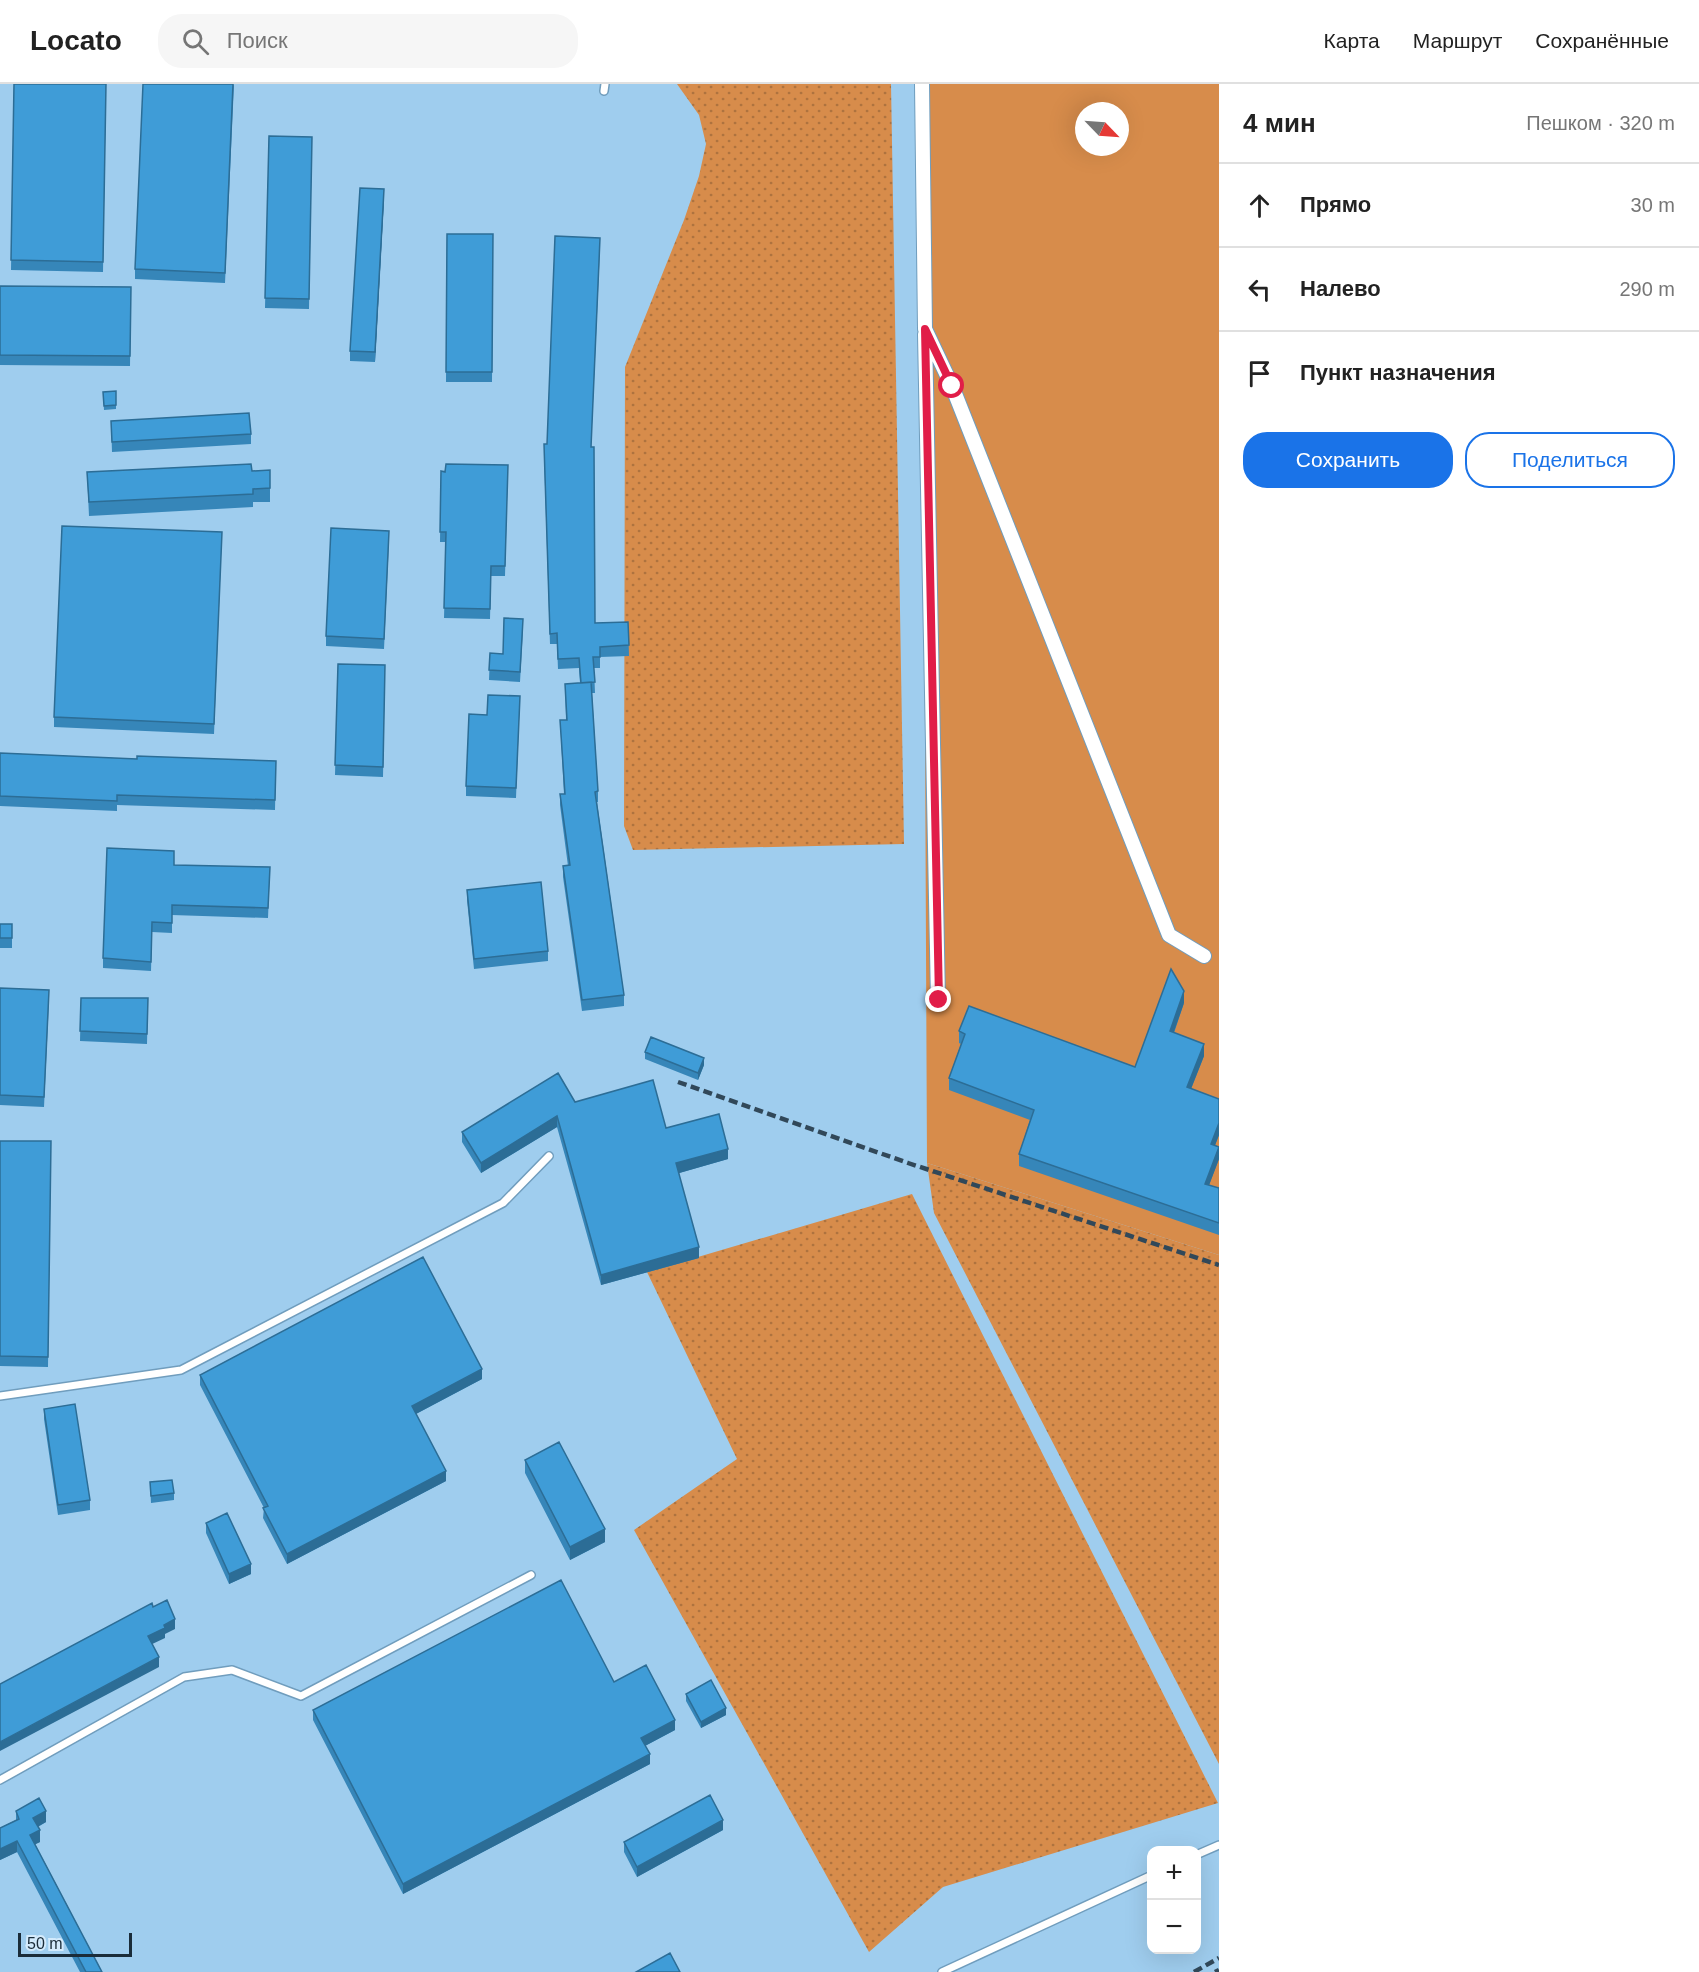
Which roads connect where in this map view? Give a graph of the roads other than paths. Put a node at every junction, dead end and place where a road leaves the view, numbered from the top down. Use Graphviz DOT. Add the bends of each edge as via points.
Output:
graph roads {
  1 [pos="922,84"];
  2 [pos="925,329"];
  3 [pos="1204,956"];
  4 [pos="939,1000"];
  5 [pos="549,1156"];
  6 [pos="0,1396"];
  7 [pos="531,1575"];
  8 [pos="0,1780"];
  9 [pos="1219,1845"];
  10 [pos="1201,1853"];
  11 [pos="1147,1877"];
  12 [pos="942,1972"];
  1 -- 2 [label="street"];
  2 -- 3 [label="street" via="952,386 1169,934"];
  2 -- 4 [label="street"];
  5 -- 6 [label="lane" via="502,1203 181,1370"];
  7 -- 8 [label="lane" via="301,1696 232,1670 184,1677"];
  9 -- 10 [label="lane"];
  11 -- 12 [label="lane"];
}
